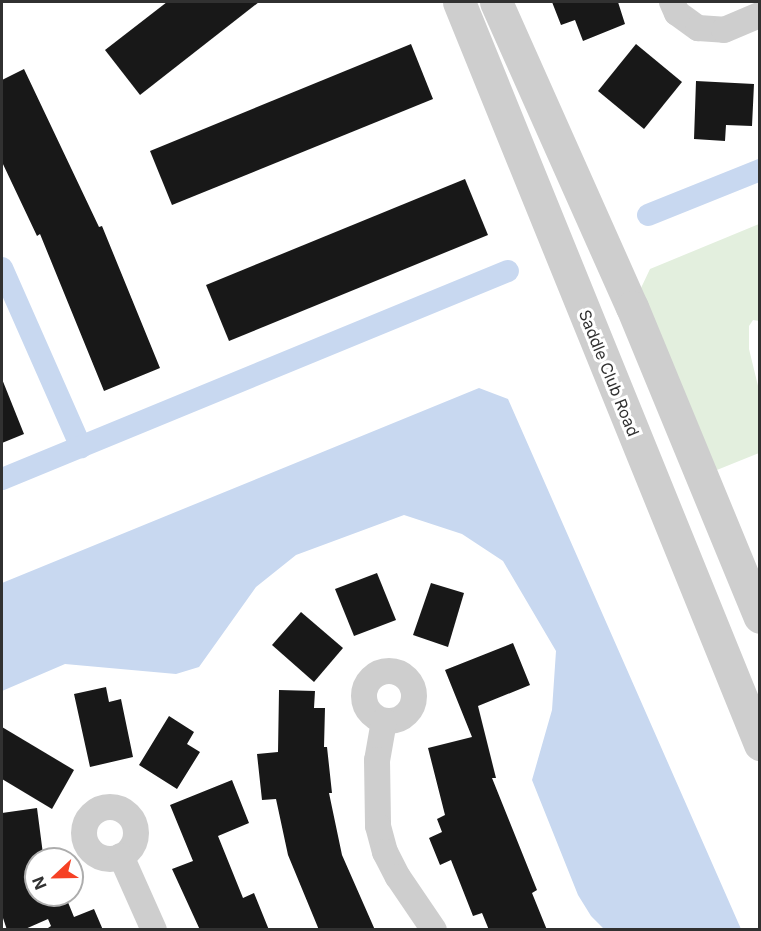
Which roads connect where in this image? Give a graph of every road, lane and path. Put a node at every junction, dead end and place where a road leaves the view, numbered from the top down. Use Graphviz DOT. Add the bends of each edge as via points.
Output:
graph roads {
  1 [pos="459,2"];
  2 [pos="496,2"];
  3 [pos="672,2"];
  4 [pos="759,15"];
  5 [pos="759,617"];
  6 [pos="384,721"];
  7 [pos="759,744"];
  8 [pos="121,856"];
  9 [pos="154,930"];
  10 [pos="434,930"];
  1 -- 7 [label="street, Saddle Club Road"];
  2 -- 5 [label="street" via="632,307"];
  3 -- 4 [label="street" via="677,14 698,28 724,30"];
  6 -- 10 [label="street" via="377,760 378,826 398,877"];
  8 -- 9 [label="street"];
}
